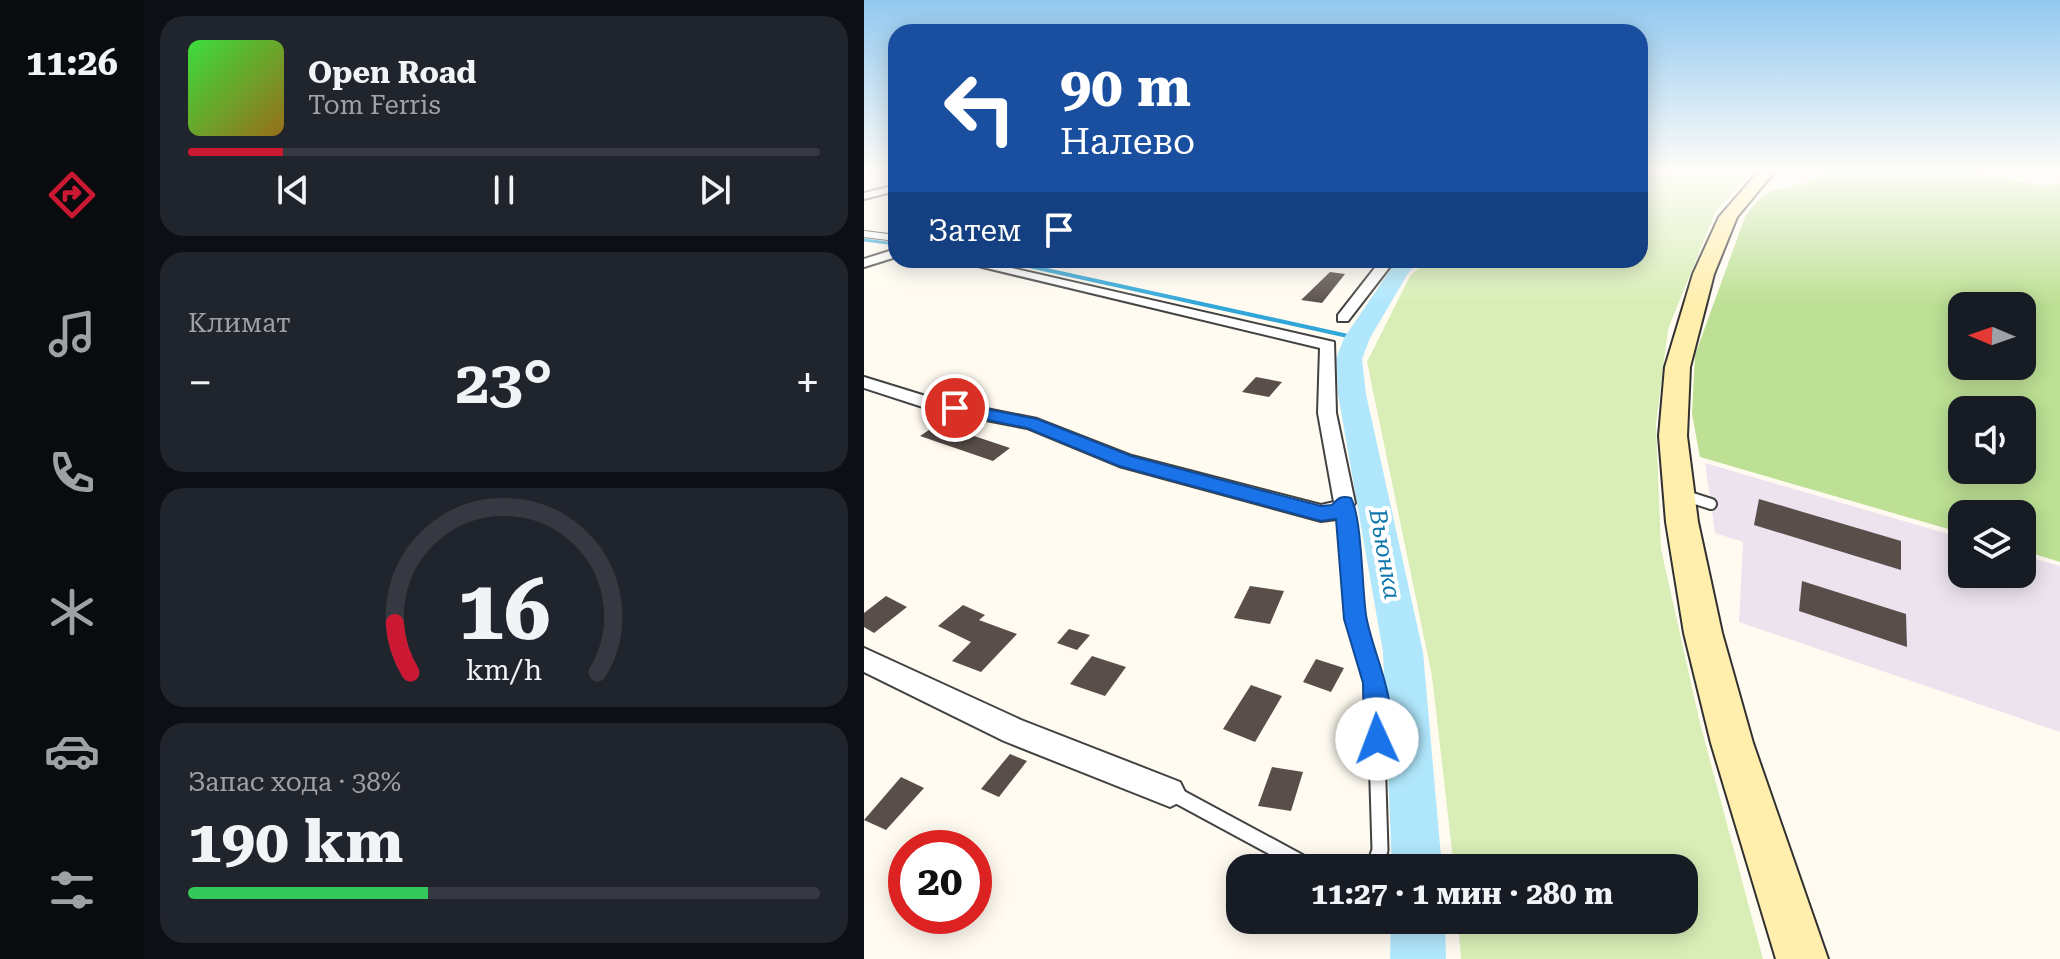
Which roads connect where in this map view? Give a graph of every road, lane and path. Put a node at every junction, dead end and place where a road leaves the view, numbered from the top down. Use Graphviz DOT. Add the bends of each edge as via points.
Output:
graph roads {
  1 [pos="1728,216"];
  2 [pos="864,234"];
  3 [pos="888,237"];
  4 [pos="888,256"];
  5 [pos="864,263"];
  6 [pos="995,268"];
  7 [pos="1382,268"];
  8 [pos="1343,318"];
  9 [pos="864,382"];
  10 [pos="1678,494"];
  11 [pos="1345,503"];
  12 [pos="1711,504"];
  13 [pos="864,659"];
  14 [pos="1170,792"];
  15 [pos="1285,854"];
  16 [pos="1379,854"];
  17 [pos="1802,959"];
  1 -- 10 [label="main road" via="1680,353 1674,416"];
  2 -- 3 [label="lane"];
  4 -- 5 [label="street"];
  6 -- 11 [label="street" via="1328,345 1327,413"];
  7 -- 8 [label="street"];
  9 -- 11 [label="street" via="929,403 1031,423 1126,461 1321,513 1338,512"];
  10 -- 12 [label="lane"];
  10 -- 17 [label="main road" via="1704,639"];
  11 -- 16 [label="lane" via="1355,619 1375,683"];
  13 -- 14 [label="street" via="1014,731"];
  14 -- 15 [label="lane"];
}
